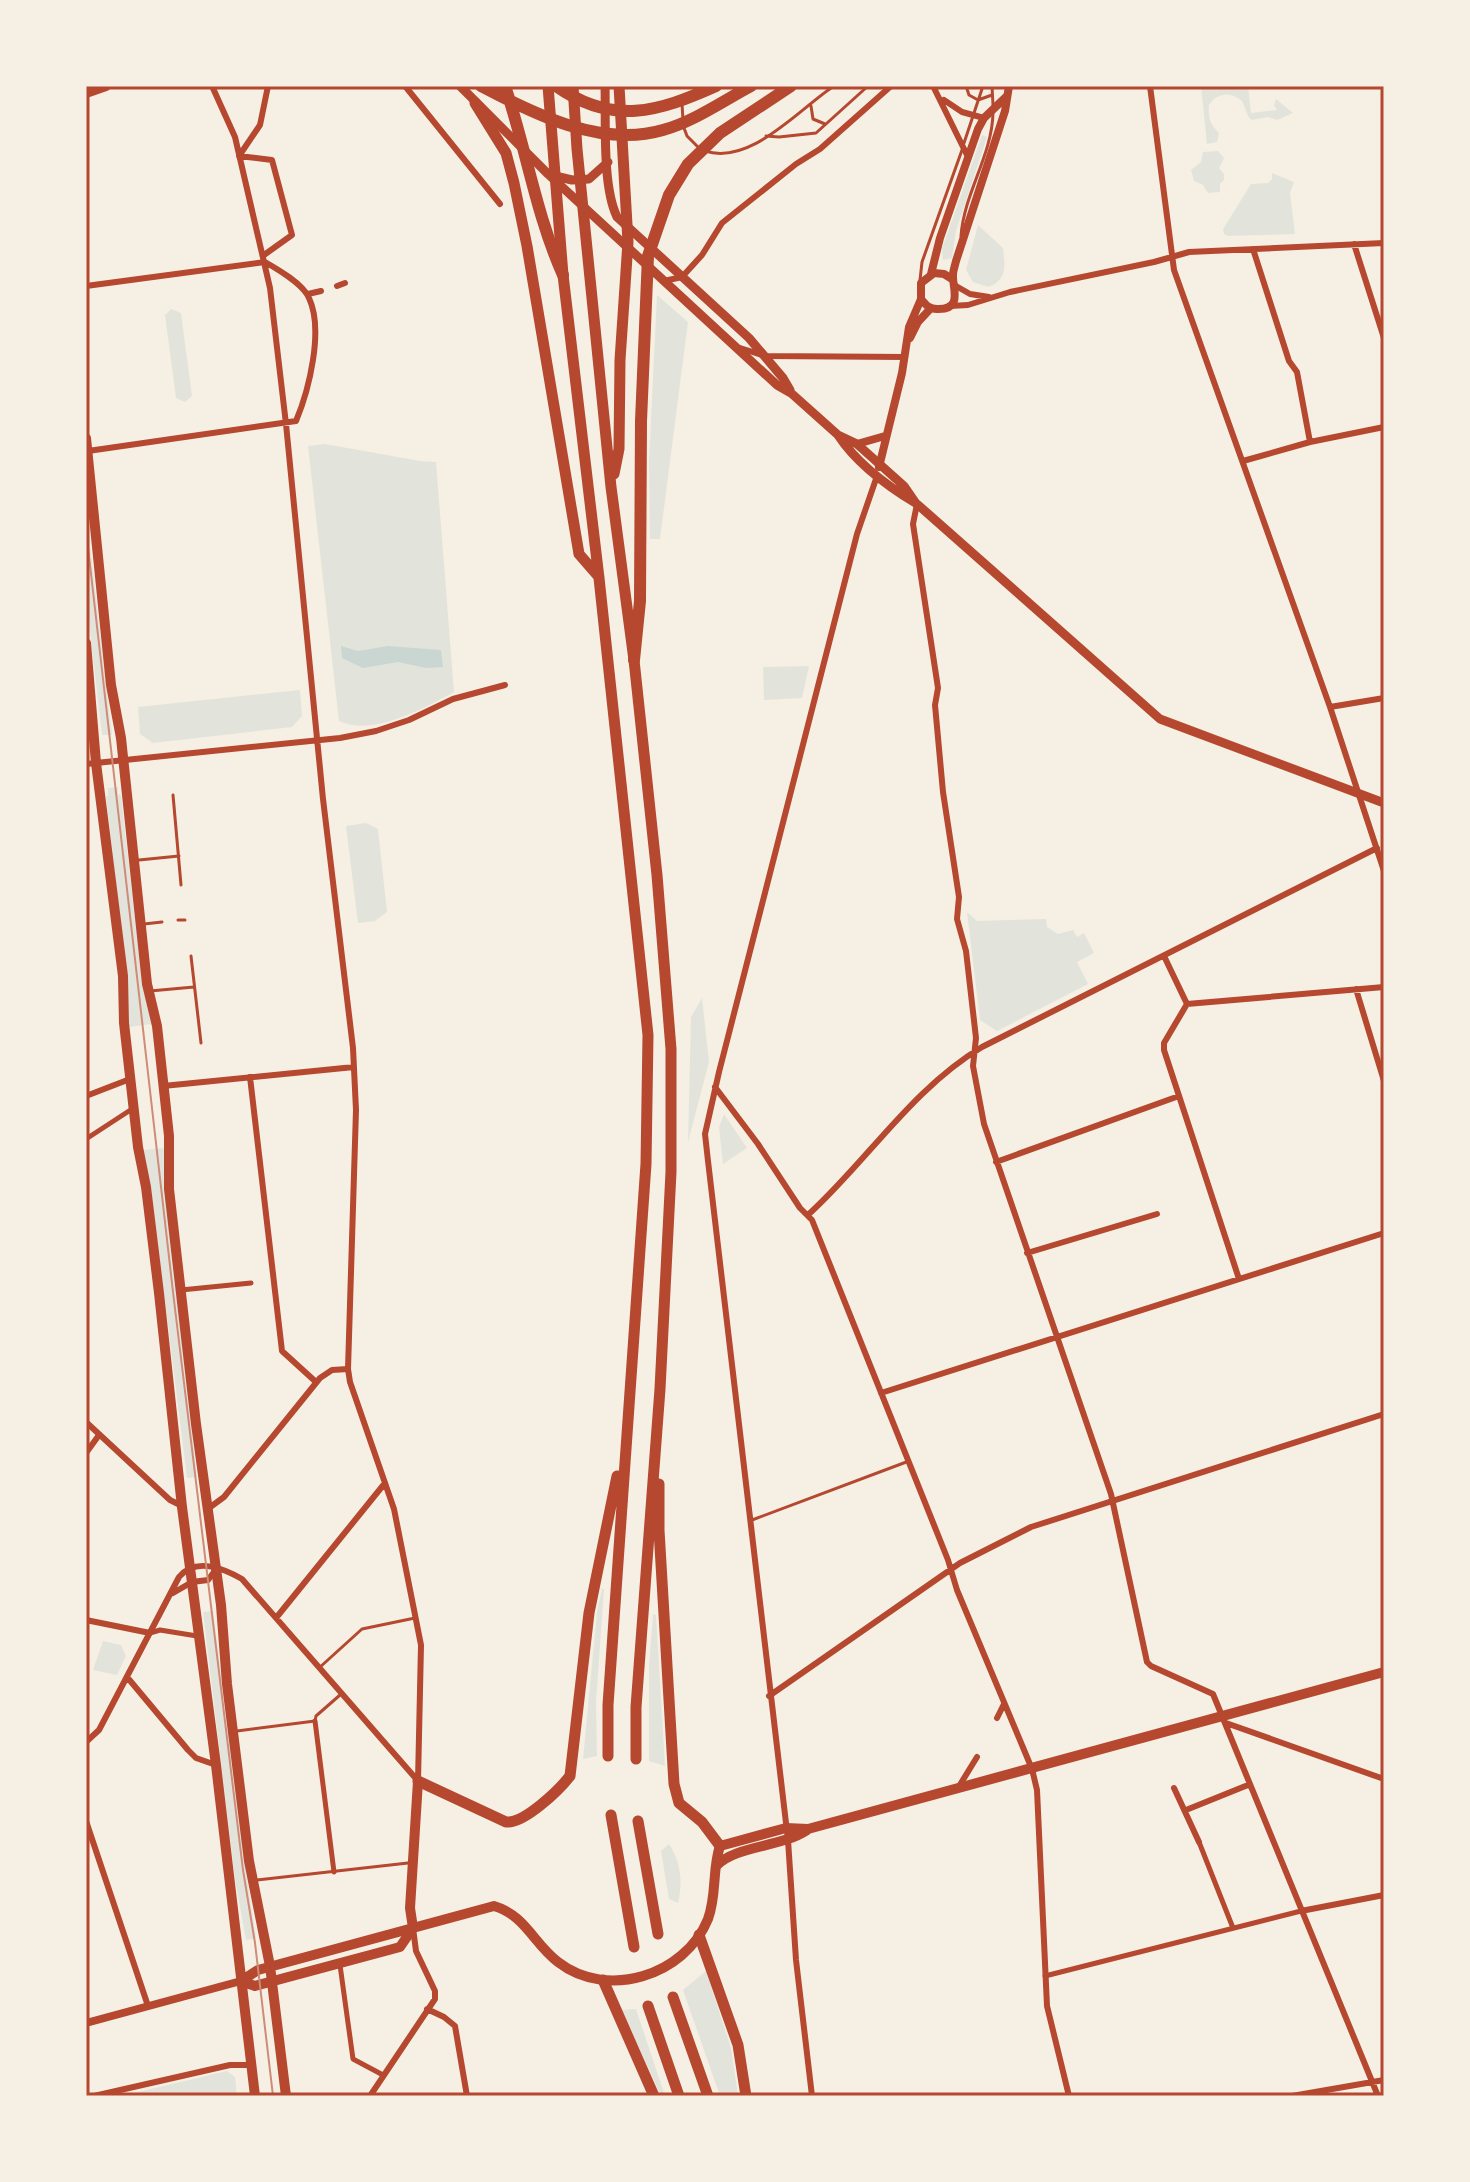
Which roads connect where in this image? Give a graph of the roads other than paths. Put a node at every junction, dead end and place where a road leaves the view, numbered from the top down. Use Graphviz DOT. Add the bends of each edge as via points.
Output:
graph roads {
  1 [pos="106,86"];
  2 [pos="212,86"];
  3 [pos="268,86"];
  4 [pos="405,86"];
  5 [pos="460,86"];
  6 [pos="481,86"];
  7 [pos="548,86"];
  8 [pos="556,86"];
  9 [pos="573,86"];
  10 [pos="605,86"];
  11 [pos="619,86"];
  12 [pos="716,86"];
  13 [pos="751,86"];
  14 [pos="791,86"];
  15 [pos="834,86"];
  16 [pos="868,86"];
  17 [pos="891,86"];
  18 [pos="933,86"];
  19 [pos="966,86"];
  20 [pos="983,86"];
  21 [pos="992,86"];
  22 [pos="1009,86"];
  23 [pos="1150,86"];
  24 [pos="500,89"];
  25 [pos="86,93"];
  26 [pos="684,95"];
  27 [pos="992,95"];
  28 [pos="1007,96"];
  29 [pos="941,98"];
  30 [pos="978,100"];
  31 [pos="475,103"];
  32 [pos="811,106"];
  33 [pos="993,109"];
  34 [pos="972,115"];
  35 [pos="984,118"];
  36 [pos="825,124"];
  37 [pos="766,136"];
  38 [pos="963,147"];
  39 [pos="239,156"];
  40 [pos="968,157"];
  41 [pos="608,162"];
  42 [pos="548,174"];
  43 [pos="500,204"];
  44 [pos="1384,243"];
  45 [pos="960,244"];
  46 [pos="1354,244"];
  47 [pos="1253,249"];
  48 [pos="1172,257"];
  49 [pos="264,258"];
  50 [pos="931,274"];
  51 [pos="563,275"];
  52 [pos="682,277"];
  53 [pos="662,279"];
  54 [pos="954,282"];
  55 [pos="86,286"];
  56 [pos="920,287"];
  57 [pos="321,291"];
  58 [pos="308,294"];
  59 [pos="993,297"];
  60 [pos="921,299"];
  61 [pos="950,306"];
  62 [pos="931,308"];
  63 [pos="1384,338"];
  64 [pos="908,343"];
  65 [pos="737,347"];
  66 [pos="765,356"];
  67 [pos="905,357"];
  68 [pos="791,393"];
  69 [pos="286,424"];
  70 [pos="1384,427"];
  71 [pos="838,435"];
  72 [pos="885,436"];
  73 [pos="86,438"];
  74 [pos="1310,442"];
  75 [pos="857,444"];
  76 [pos="88,451"];
  77 [pos="1243,461"];
  78 [pos="880,464"];
  79 [pos="877,476"];
  80 [pos="611,487"];
  81 [pos="917,504"];
  82 [pos="599,578"];
  83 [pos="86,643"];
  84 [pos="634,660"];
  85 [pos="505,685"];
  86 [pos="1384,698"];
  87 [pos="1330,707"];
  88 [pos="318,739"];
  89 [pos="123,760"];
  90 [pos="91,763"];
  91 [pos="1359,794"];
  92 [pos="173,795"];
  93 [pos="1384,803"];
  94 [pos="1377,848"];
  95 [pos="179,856"];
  96 [pos="133,861"];
  97 [pos="1384,871"];
  98 [pos="181,885"];
  99 [pos="178,920"];
  100 [pos="185,920"];
  101 [pos="162,922"];
  102 [pos="141,925"];
  103 [pos="191,956"];
  104 [pos="1164,956"];
  105 [pos="194,987"];
  106 [pos="1384,987"];
  107 [pos="1356,989"];
  108 [pos="149,992"];
  109 [pos="1187,1004"];
  110 [pos="201,1043"];
  111 [pos="974,1052"];
  112 [pos="354,1067"];
  113 [pos="250,1077"];
  114 [pos="130,1079"];
  115 [pos="1384,1081"];
  116 [pos="163,1086"];
  117 [pos="715,1087"];
  118 [pos="86,1096"];
  119 [pos="1179,1096"];
  120 [pos="134,1109"];
  121 [pos="86,1139"];
  122 [pos="996,1162"];
  123 [pos="809,1214"];
  124 [pos="1157,1214"];
  125 [pos="1384,1233"];
  126 [pos="1027,1253"];
  127 [pos="1239,1279"];
  128 [pos="251,1283"];
  129 [pos="180,1290"];
  130 [pos="1057,1338"];
  131 [pos="348,1369"];
  132 [pos="316,1382"];
  133 [pos="660,1389"];
  134 [pos="881,1393"];
  135 [pos="1384,1414"];
  136 [pos="86,1422"];
  137 [pos="626,1432"];
  138 [pos="99,1435"];
  139 [pos="86,1453"];
  140 [pos="909,1461"];
  141 [pos="385,1483"];
  142 [pos="1113,1502"];
  143 [pos="182,1507"];
  144 [pos="209,1508"];
  145 [pos="751,1520"];
  146 [pos="190,1567"];
  147 [pos="216,1569"];
  148 [pos="951,1570"];
  149 [pos="192,1582"];
  150 [pos="170,1595"];
  151 [pos="276,1618"];
  152 [pos="415,1618"];
  153 [pos="86,1620"];
  154 [pos="150,1633"];
  155 [pos="198,1636"];
  156 [pos="319,1668"];
  157 [pos="1384,1672"];
  158 [pos="127,1677"];
  159 [pos="342,1693"];
  160 [pos="769,1696"];
  161 [pos="1004,1704"];
  162 [pos="997,1718"];
  163 [pos="1224,1719"];
  164 [pos="315,1721"];
  165 [pos="233,1731"];
  166 [pos="86,1742"];
  167 [pos="608,1756"];
  168 [pos="977,1757"];
  169 [pos="636,1759"];
  170 [pos="216,1765"];
  171 [pos="1032,1769"];
  172 [pos="1384,1779"];
  173 [pos="418,1781"];
  174 [pos="1248,1785"];
  175 [pos="1174,1788"];
  176 [pos="958,1789"];
  177 [pos="1186,1810"];
  178 [pos="611,1815"];
  179 [pos="86,1821"];
  180 [pos="638,1821"];
  181 [pos="787,1834"];
  182 [pos="1199,1842"];
  183 [pos="720,1846"];
  184 [pos="412,1863"];
  185 [pos="716,1866"];
  186 [pos="334,1872"];
  187 [pos="252,1881"];
  188 [pos="1384,1895"];
  189 [pos="1301,1911"];
  190 [pos="413,1928"];
  191 [pos="1233,1928"];
  192 [pos="658,1934"];
  193 [pos="699,1935"];
  194 [pos="634,1947"];
  195 [pos="340,1964"];
  196 [pos="270,1966"];
  197 [pos="1045,1976"];
  198 [pos="603,1980"];
  199 [pos="241,1981"];
  200 [pos="272,1981"];
  201 [pos="673,1997"];
  202 [pos="148,2006"];
  203 [pos="648,2006"];
  204 [pos="427,2009"];
  205 [pos="86,2023"];
  206 [pos="251,2065"];
  207 [pos="383,2075"];
  208 [pos="1384,2080"];
  209 [pos="1372,2082"];
  210 [pos="1331,2093"];
  211 [pos="94,2096"];
  212 [pos="255,2096"];
  213 [pos="286,2096"];
  214 [pos="370,2096"];
  215 [pos="467,2096"];
  216 [pos="654,2096"];
  217 [pos="679,2096"];
  218 [pos="708,2096"];
  219 [pos="746,2096"];
  220 [pos="812,2096"];
  221 [pos="1069,2096"];
  222 [pos="1292,2096"];
  223 [pos="1378,2096"];
  1 -- 25 [label="main road"];
  2 -- 39 [label="street"];
  3 -- 39 [label="street" via="260,125"];
  4 -- 43 [label="street"];
  5 -- 31 [label="main road"];
  6 -- 24 [label="highway"];
  7 -- 51 [label="highway"];
  8 -- 12 [label="highway" via="584,102 619,112 674,105"];
  9 -- 80 [label="highway"];
  10 -- 41 [label="main road"];
  11 -- 80 [label="highway" via="628,242 619,449"];
  13 -- 24 [label="highway" via="663,130 642,134 565,125"];
  14 -- 84 [label="highway" via="720,133 688,164 669,195 648,256"];
  15 -- 32 [label="lane"];
  16 -- 36 [label="lane"];
  17 -- 52 [label="street" via="820,149 722,223"];
  18 -- 29 [label="street"];
  19 -- 30 [label="lane"];
  20 -- 30 [label="lane"];
  21 -- 27 [label="lane"];
  22 -- 28 [label="street"];
  23 -- 48 [label="street"];
  24 -- 51 [label="highway"];
  26 -- 37 [label="lane" via="683,125 695,145 714,154 736,152"];
  27 -- 30 [label="lane"];
  27 -- 33 [label="lane"];
  28 -- 33 [label="street"];
  28 -- 45 [label="street"];
  29 -- 34 [label="street"];
  29 -- 38 [label="street"];
  30 -- 34 [label="lane"];
  31 -- 42 [label="main road"];
  31 -- 82 [label="highway" via="506,153 514,183 579,554"];
  32 -- 36 [label="lane" via="813,119"];
  32 -- 37 [label="lane"];
  33 -- 35 [label="street"];
  33 -- 45 [label="lane" via="991,134 962,218"];
  34 -- 35 [label="street"];
  34 -- 38 [label="lane"];
  35 -- 40 [label="street"];
  36 -- 37 [label="lane" via="816,133"];
  38 -- 40 [label="street"];
  38 -- 56 [label="lane" via="922,262"];
  39 -- 49 [label="street"];
  39 -- 49 [label="street" via="272,160 292,235"];
  40 -- 50 [label="street"];
  41 -- 42 [label="main road" via="589,179"];
  41 -- 52 [label="main road" via="617,217"];
  42 -- 53 [label="main road"];
  44 -- 46 [label="street"];
  45 -- 54 [label="street"];
  46 -- 47 [label="street"];
  46 -- 63 [label="street"];
  47 -- 48 [label="street"];
  47 -- 74 [label="street" via="1297,372"];
  48 -- 59 [label="street"];
  48 -- 77 [label="street"];
  49 -- 55 [label="street"];
  49 -- 58 [label="street"];
  49 -- 69 [label="street"];
  50 -- 54 [label="street" via="941,273"];
  50 -- 56 [label="street"];
  51 -- 82 [label="highway"];
  52 -- 53 [label="street"];
  52 -- 66 [label="main road"];
  53 -- 65 [label="main road"];
  54 -- 59 [label="street" via="970,294"];
  54 -- 61 [label="street"];
  56 -- 60 [label="street"];
  57 -- 58 [label="street"];
  58 -- 69 [label="street" via="317,322 306,398 296,421"];
  59 -- 61 [label="street"];
  60 -- 62 [label="street"];
  60 -- 64 [label="street"];
  61 -- 62 [label="street"];
  62 -- 64 [label="street"];
  64 -- 67 [label="street"];
  65 -- 66 [label="street"];
  65 -- 68 [label="main road"];
  66 -- 67 [label="street"];
  66 -- 68 [label="main road"];
  67 -- 72 [label="street"];
  68 -- 71 [label="main road"];
  69 -- 76 [label="street"];
  69 -- 88 [label="street"];
  70 -- 74 [label="street"];
  71 -- 75 [label="main road"];
  71 -- 79 [label="main road"];
  72 -- 75 [label="street"];
  72 -- 78 [label="street"];
  73 -- 76 [label="main road"];
  74 -- 77 [label="street"];
  75 -- 78 [label="main road"];
  76 -- 89 [label="main road"];
  77 -- 87 [label="street"];
  78 -- 79 [label="street"];
  78 -- 81 [label="main road"];
  79 -- 81 [label="main road"];
  79 -- 117 [label="street" via="857,534"];
  80 -- 84 [label="highway"];
  81 -- 91 [label="main road" via="1160,719"];
  81 -- 111 [label="street" via="913,524 938,688 936,719"];
  82 -- 137 [label="highway" via="648,1035 646,1164"];
  83 -- 90 [label="main road"];
  84 -- 133 [label="highway" via="671,1049"];
  85 -- 88 [label="street" via="453,699 376,731"];
  86 -- 87 [label="street"];
  87 -- 91 [label="street"];
  88 -- 89 [label="street"];
  88 -- 112 [label="street"];
  89 -- 90 [label="street"];
  89 -- 96 [label="main road"];
  90 -- 114 [label="main road" via="123,976"];
  91 -- 93 [label="main road"];
  91 -- 94 [label="street"];
  92 -- 95 [label="lane"];
  94 -- 97 [label="street"];
  94 -- 104 [label="street"];
  95 -- 96 [label="lane"];
  95 -- 98 [label="lane"];
  96 -- 102 [label="main road"];
  99 -- 100 [label="lane"];
  101 -- 102 [label="lane"];
  102 -- 108 [label="main road"];
  103 -- 105 [label="lane"];
  104 -- 109 [label="street"];
  104 -- 111 [label="street"];
  105 -- 108 [label="lane"];
  105 -- 110 [label="lane"];
  106 -- 107 [label="street"];
  107 -- 109 [label="street"];
  107 -- 115 [label="street"];
  108 -- 116 [label="main road"];
  109 -- 119 [label="street" via="1164,1043"];
  111 -- 122 [label="street" via="984,1124"];
  111 -- 123 [label="street" via="928,1088"];
  112 -- 113 [label="street"];
  112 -- 131 [label="street"];
  113 -- 116 [label="street"];
  113 -- 132 [label="street" via="282,1351"];
  114 -- 118 [label="street"];
  114 -- 120 [label="main road"];
  116 -- 129 [label="main road"];
  117 -- 123 [label="street"];
  117 -- 145 [label="street" via="705,1134"];
  119 -- 122 [label="street"];
  119 -- 127 [label="street"];
  120 -- 121 [label="street"];
  120 -- 143 [label="main road"];
  122 -- 126 [label="street"];
  123 -- 134 [label="street"];
  124 -- 126 [label="street"];
  125 -- 127 [label="street"];
  126 -- 130 [label="street"];
  127 -- 130 [label="street"];
  128 -- 129 [label="street"];
  129 -- 144 [label="main road"];
  130 -- 134 [label="street"];
  130 -- 142 [label="street"];
  131 -- 132 [label="street" via="332,1370"];
  131 -- 141 [label="street"];
  132 -- 144 [label="street" via="224,1497"];
  133 -- 169 [label="highway"];
  133 -- 183 [label="highway" via="659,1530 674,1784 679,1803"];
  134 -- 140 [label="street"];
  135 -- 142 [label="street"];
  136 -- 138 [label="street"];
  137 -- 167 [label="highway"];
  137 -- 173 [label="highway" via="589,1613 570,1776 529,1816 513,1823"];
  138 -- 139 [label="street"];
  138 -- 143 [label="street"];
  140 -- 145 [label="lane"];
  140 -- 148 [label="street"];
  141 -- 151 [label="street"];
  141 -- 152 [label="street"];
  142 -- 148 [label="street" via="1031,1527"];
  142 -- 163 [label="street" via="1147,1662 1210,1691"];
  143 -- 146 [label="main road"];
  144 -- 147 [label="main road"];
  145 -- 160 [label="street"];
  146 -- 147 [label="street"];
  146 -- 149 [label="main road"];
  146 -- 150 [label="street"];
  147 -- 149 [label="street" via="208,1580"];
  147 -- 151 [label="street" via="242,1579"];
  147 -- 165 [label="main road"];
  148 -- 160 [label="street"];
  148 -- 161 [label="street"];
  149 -- 150 [label="street"];
  149 -- 155 [label="main road"];
  150 -- 154 [label="street"];
  151 -- 156 [label="street"];
  152 -- 156 [label="lane" via="362,1629"];
  152 -- 173 [label="street" via="422,1658"];
  153 -- 154 [label="street"];
  154 -- 155 [label="street"];
  154 -- 158 [label="street"];
  155 -- 170 [label="main road"];
  156 -- 159 [label="street"];
  157 -- 163 [label="main road"];
  158 -- 166 [label="street" via="99,1730"];
  158 -- 170 [label="street" via="196,1758"];
  159 -- 164 [label="lane"];
  159 -- 173 [label="street"];
  160 -- 181 [label="street"];
  161 -- 162 [label="street"];
  161 -- 171 [label="street"];
  163 -- 171 [label="main road"];
  163 -- 172 [label="street"];
  163 -- 174 [label="street"];
  164 -- 165 [label="lane"];
  164 -- 186 [label="street"];
  165 -- 187 [label="main road"];
  168 -- 176 [label="street"];
  170 -- 199 [label="main road"];
  171 -- 176 [label="main road"];
  171 -- 197 [label="street"];
  173 -- 184 [label="main road"];
  174 -- 177 [label="street"];
  174 -- 189 [label="street"];
  175 -- 177 [label="street"];
  176 -- 181 [label="main road"];
  177 -- 182 [label="street"];
  178 -- 194 [label="highway"];
  179 -- 202 [label="street"];
  180 -- 192 [label="highway"];
  181 -- 183 [label="main road"];
  181 -- 185 [label="main road"];
  181 -- 220 [label="street"];
  182 -- 191 [label="street"];
  183 -- 185 [label="main road"];
  184 -- 186 [label="lane"];
  184 -- 190 [label="main road"];
  185 -- 193 [label="main road" via="712,1904"];
  186 -- 187 [label="lane"];
  187 -- 196 [label="main road"];
  188 -- 189 [label="street"];
  189 -- 191 [label="street"];
  189 -- 209 [label="street"];
  190 -- 195 [label="main road" via="400,1947"];
  190 -- 196 [label="main road"];
  190 -- 198 [label="main road" via="494,1906 520,1920 559,1963"];
  190 -- 204 [label="street" via="416,1951 435,1991"];
  191 -- 197 [label="street"];
  193 -- 198 [label="main road" via="663,1969 640,1978"];
  193 -- 219 [label="highway" via="738,2045"];
  195 -- 200 [label="main road"];
  195 -- 207 [label="street" via="353,2059"];
  196 -- 199 [label="main road"];
  196 -- 200 [label="main road"];
  197 -- 221 [label="street"];
  198 -- 216 [label="highway"];
  199 -- 200 [label="main road" via="255,1986"];
  199 -- 202 [label="street"];
  199 -- 206 [label="main road"];
  200 -- 213 [label="main road"];
  201 -- 218 [label="highway"];
  202 -- 205 [label="street"];
  203 -- 217 [label="highway"];
  204 -- 207 [label="street"];
  204 -- 215 [label="street" via="455,2026"];
  206 -- 211 [label="street" via="230,2065"];
  206 -- 212 [label="main road"];
  207 -- 214 [label="street"];
  208 -- 209 [label="street"];
  209 -- 210 [label="street"];
  209 -- 223 [label="street"];
  210 -- 222 [label="street"];
}
